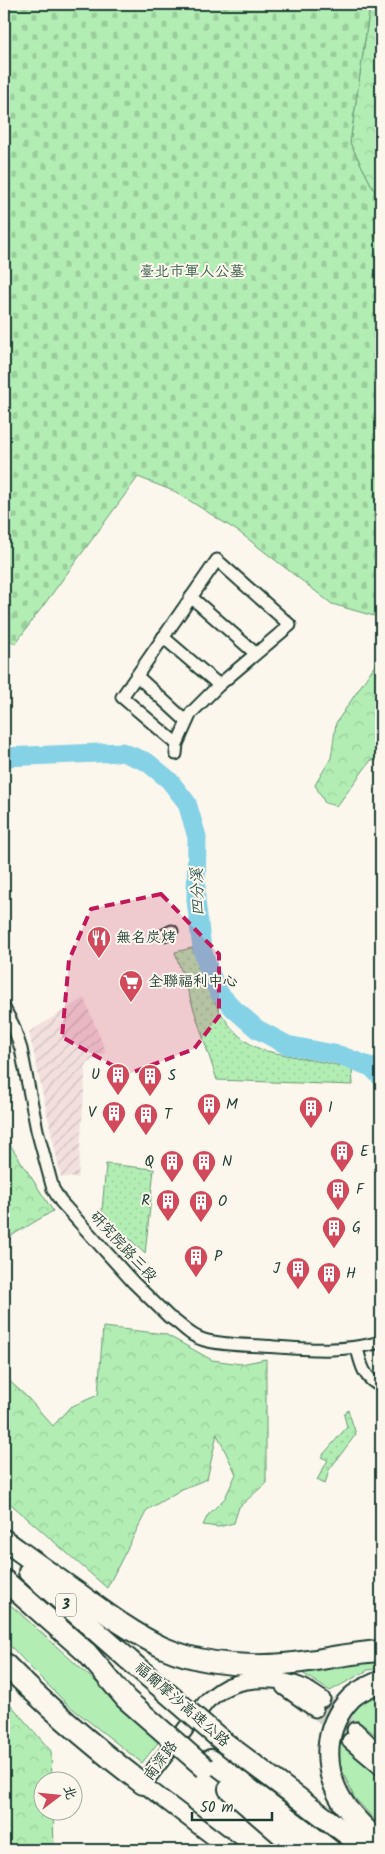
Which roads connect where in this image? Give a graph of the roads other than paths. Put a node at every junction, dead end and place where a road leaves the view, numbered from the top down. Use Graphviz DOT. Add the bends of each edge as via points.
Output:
graph roads {
  1 [pos="191,597"];
  2 [pos="163,637"];
  3 [pos="255,653"];
  4 [pos="136,676"];
  5 [pos="219,685"];
  6 [pos="186,721"];
  7 [pos="4,1008"];
  8 [pos="381,1342"];
  9 [pos="357,1348"];
  10 [pos="381,1386"];
  11 [pos="4,1540"];
  12 [pos="4,1550"];
  13 [pos="4,1580"];
  14 [pos="381,1651"];
  15 [pos="4,1663"];
  16 [pos="381,1681"];
  17 [pos="318,1704"];
  18 [pos="381,1755"];
  19 [pos="208,1764"];
  20 [pos="381,1767"];
  21 [pos="142,1784"];
  22 [pos="381,1843"];
  23 [pos="230,1850"];
  24 [pos="299,1850"];
  25 [pos="330,1850"];
  26 [pos="368,1850"];
  1 -- 2 [label="street"];
  1 -- 3 [label="street"];
  1 -- 3 [label="street" via="217,560 290,625"];
  2 -- 4 [label="street"];
  2 -- 5 [label="street"];
  3 -- 5 [label="street"];
  4 -- 6 [label="street"];
  4 -- 6 [label="street" via="122,697 176,749"];
  5 -- 6 [label="street"];
  7 -- 9 [label="street, 研究院路三段" via="22,1049 37,1130 53,1189 133,1282 169,1317 184,1330 204,1340 328,1350"];
  8 -- 9 [label="street, 研究院路三段"];
  9 -- 10 [label="street" via="362,1369 371,1382"];
  11 -- 14 [label="highway" via="102,1610 166,1648 214,1662 263,1666"];
  12 -- 26 [label="highway, 福爾摩沙高速公路 / 3, bridge" via="225,1743"];
  13 -- 19 [label="highway, 3, bridge" via="87,1653 126,1699"];
  15 -- 21 [label="highway" via="65,1722"];
  16 -- 22 [label="highway" via="352,1697 338,1714 328,1749 328,1766 332,1784 343,1804"];
  17 -- 21 [label="main road, 南深路" via="304,1688 287,1682 264,1680 229,1686 207,1702"];
  18 -- 20 [label="main road" via="353,1736"];
  19 -- 24 [label="highway"];
  19 -- 25 [label="highway, 福爾摩沙高速公路"];
  21 -- 23 [label="main road, 南深路"];
}
